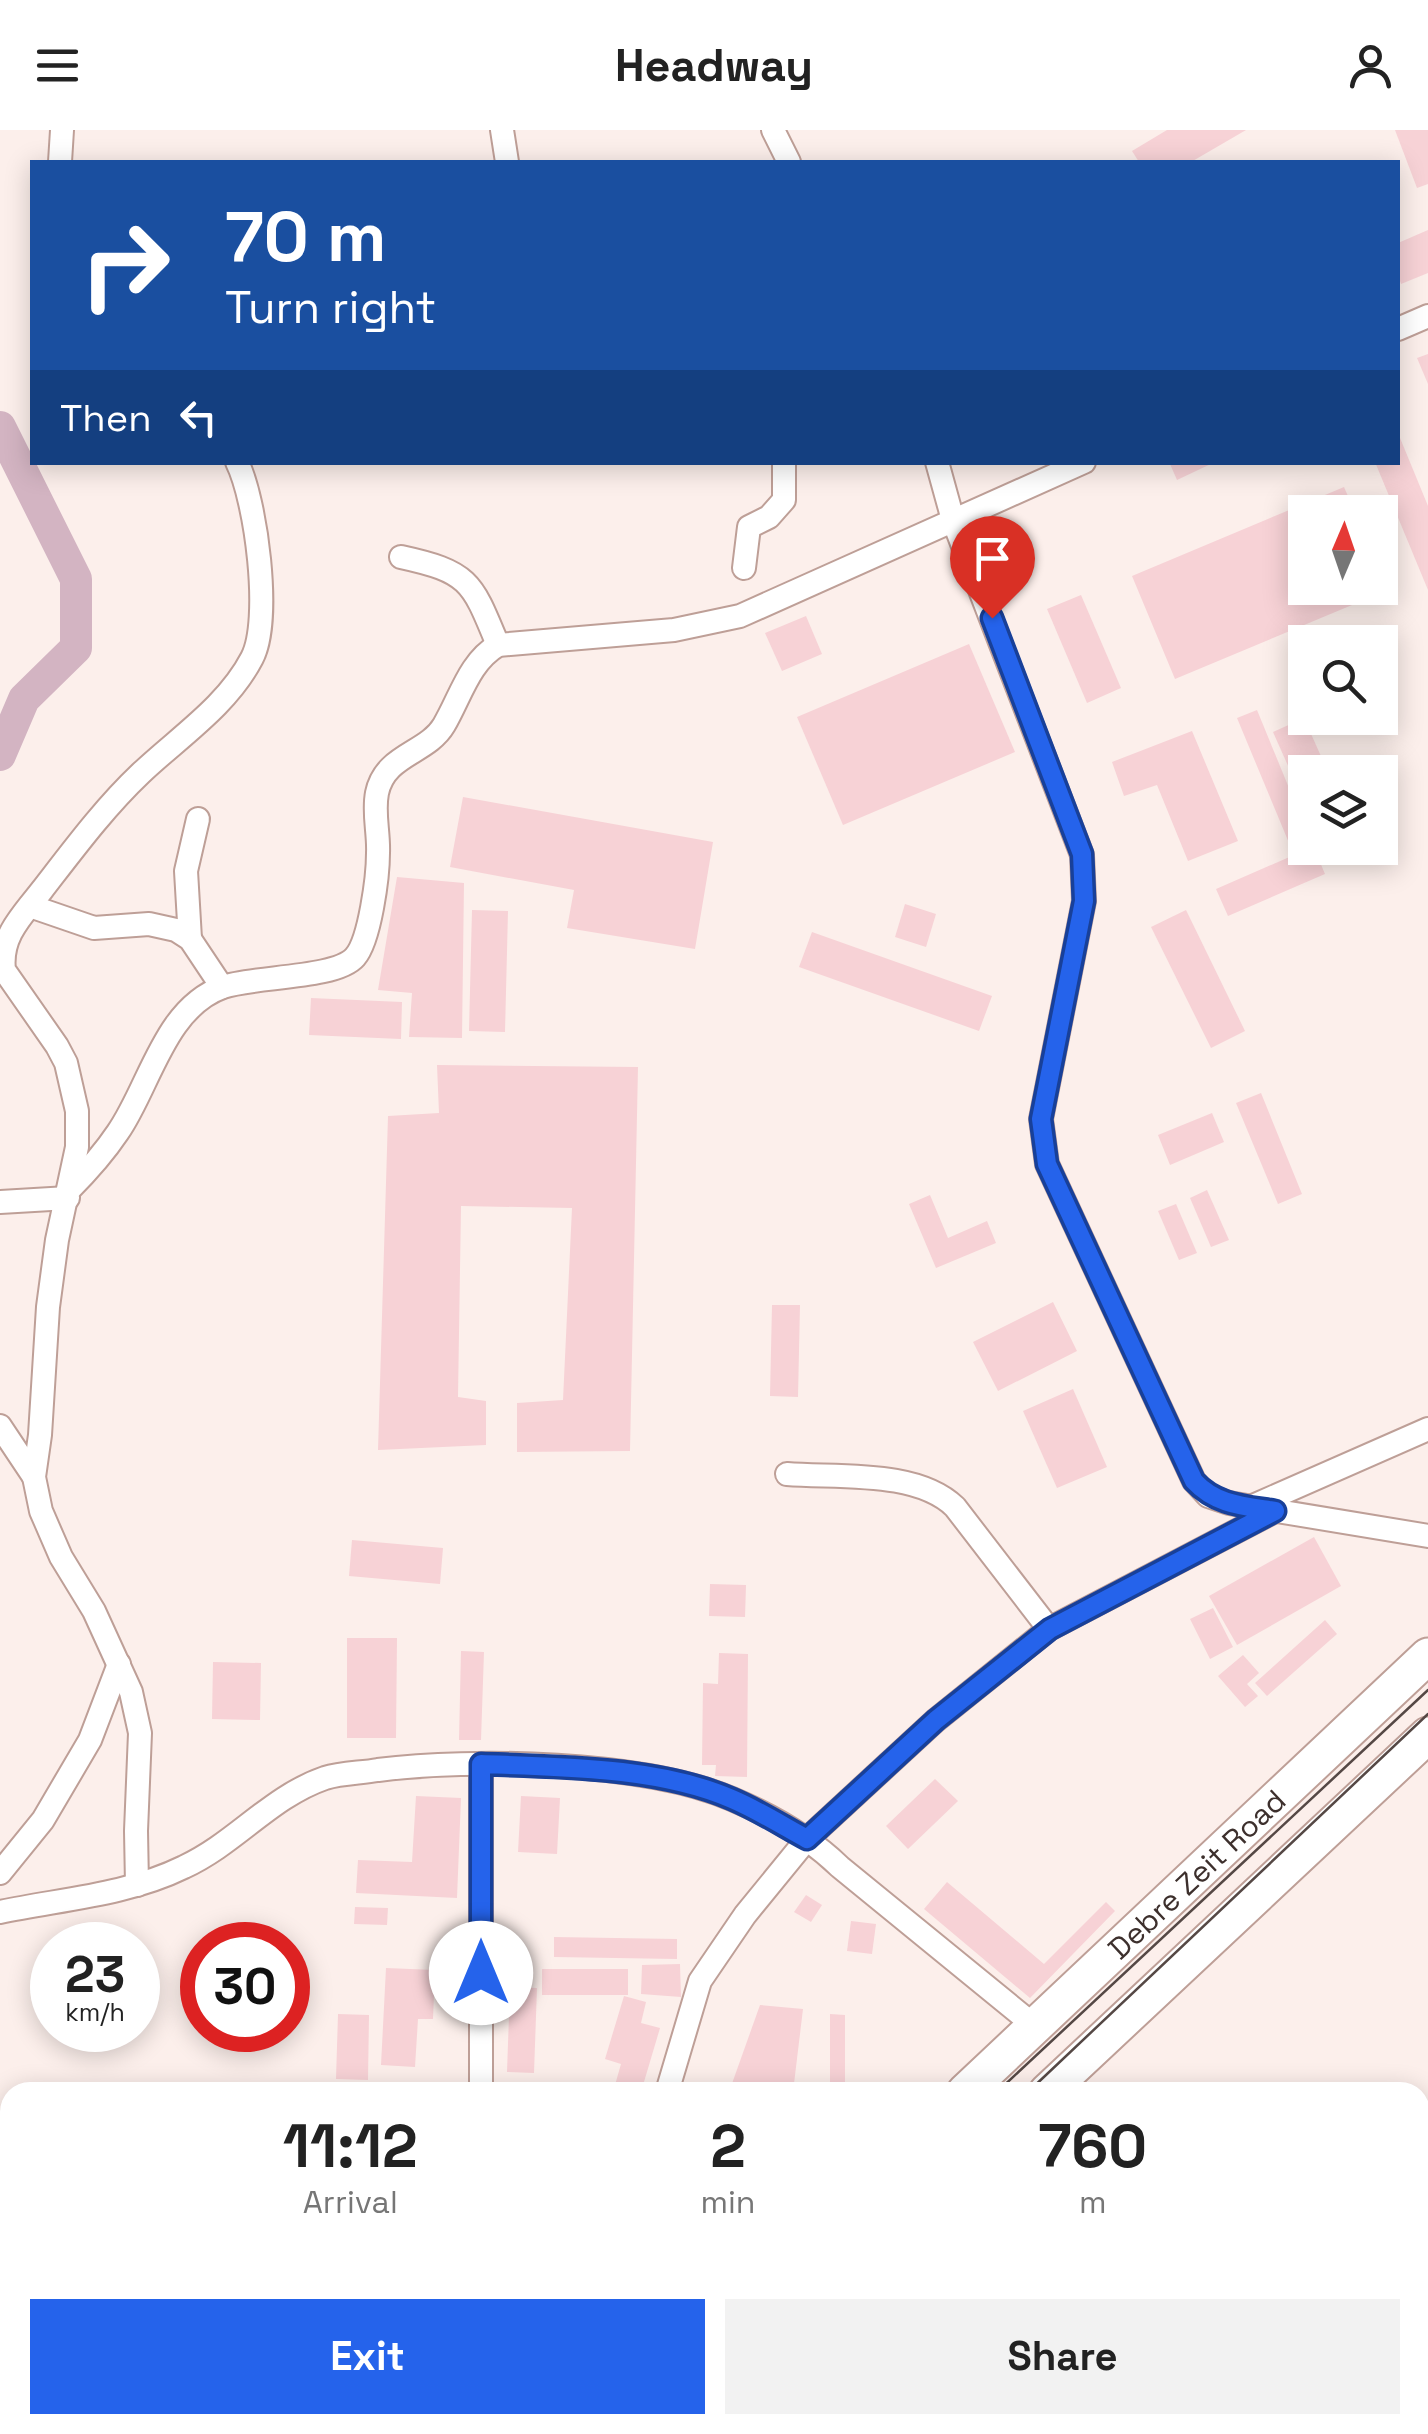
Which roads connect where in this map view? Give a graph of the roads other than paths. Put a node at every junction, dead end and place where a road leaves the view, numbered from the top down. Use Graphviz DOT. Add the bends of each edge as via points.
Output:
graph roads {
  1 [pos="62,130"];
  2 [pos="502,130"];
  3 [pos="773,130"];
  4 [pos="60,160"];
  5 [pos="507,160"];
  6 [pos="788,160"];
  7 [pos="1428,316"];
  8 [pos="1400,328"];
  9 [pos="238,465"];
  10 [pos="784,465"];
  11 [pos="938,465"];
  12 [pos="1077,465"];
  13 [pos="953,520"];
  14 [pos="401,557"];
  15 [pos="744,568"];
  16 [pos="498,644"];
  17 [pos="198,819"];
  18 [pos="30,906"];
  19 [pos="190,939"];
  20 [pos="2,970"];
  21 [pos="222,987"];
  22 [pos="68,1194"];
  23 [pos="0,1202"];
  24 [pos="0,1426"];
  25 [pos="1428,1429"];
  26 [pos="788,1474"];
  27 [pos="34,1477"];
  28 [pos="1250,1507"];
  29 [pos="1275,1511"];
  30 [pos="1428,1536"];
  31 [pos="1050,1629"];
  32 [pos="1428,1656"];
  33 [pos="119,1664"];
  34 [pos="1428,1735"];
  35 [pos="481,1764"];
  36 [pos="807,1839"];
  37 [pos="0,1873"];
  38 [pos="137,1885"];
  39 [pos="0,1912"];
  40 [pos="1036,2027"];
  41 [pos="481,2082"];
  42 [pos="670,2082"];
  43 [pos="976,2082"];
  44 [pos="1058,2082"];
  1 -- 4 [label="street"];
  2 -- 5 [label="street"];
  3 -- 6 [label="street"];
  7 -- 8 [label="street"];
  9 -- 18 [label="street" via="262,590 254,655 221,700 138,775"];
  10 -- 15 [label="street" via="784,500 749,527"];
  11 -- 13 [label="street"];
  12 -- 13 [label="street"];
  13 -- 16 [label="street" via="740,616 674,630"];
  13 -- 28 [label="street" via="1082,854 1084,901 1041,1119 1047,1164 1194,1481 1208,1496"];
  14 -- 16 [label="street" via="440,566 474,588"];
  16 -- 21 [label="street" via="476,662 442,729 382,778 375,811 378,867 356,956 331,969"];
  17 -- 19 [label="street" via="186,871"];
  18 -- 19 [label="street" via="94,928 149,924"];
  18 -- 20 [label="street" via="4,944"];
  19 -- 21 [label="street"];
  20 -- 22 [label="street" via="66,1063 77,1111"];
  21 -- 22 [label="street" via="182,1017 120,1130"];
  22 -- 23 [label="street"];
  22 -- 27 [label="street" via="48,1307"];
  24 -- 27 [label="street"];
  25 -- 28 [label="street"];
  26 -- 31 [label="street" via="912,1482 941,1493"];
  27 -- 33 [label="street" via="54,1542"];
  28 -- 29 [label="street"];
  29 -- 30 [label="street"];
  29 -- 31 [label="street"];
  31 -- 36 [label="street" via="936,1720"];
  32 -- 40 [label="main road, Debre Zeit Road"];
  33 -- 37 [label="street" via="90,1740 43,1820"];
  33 -- 38 [label="street" via="140,1733"];
  34 -- 44 [label="main road, Debre Zeit Road"];
  35 -- 36 [label="street" via="674,1781 732,1798"];
  35 -- 38 [label="street" via="328,1777 266,1808 196,1861"];
  35 -- 41 [label="street"];
  36 -- 40 [label="street"];
  36 -- 42 [label="street" via="700,1980"];
  38 -- 39 [label="street"];
  40 -- 43 [label="main road, Debre Zeit Road"];
}
